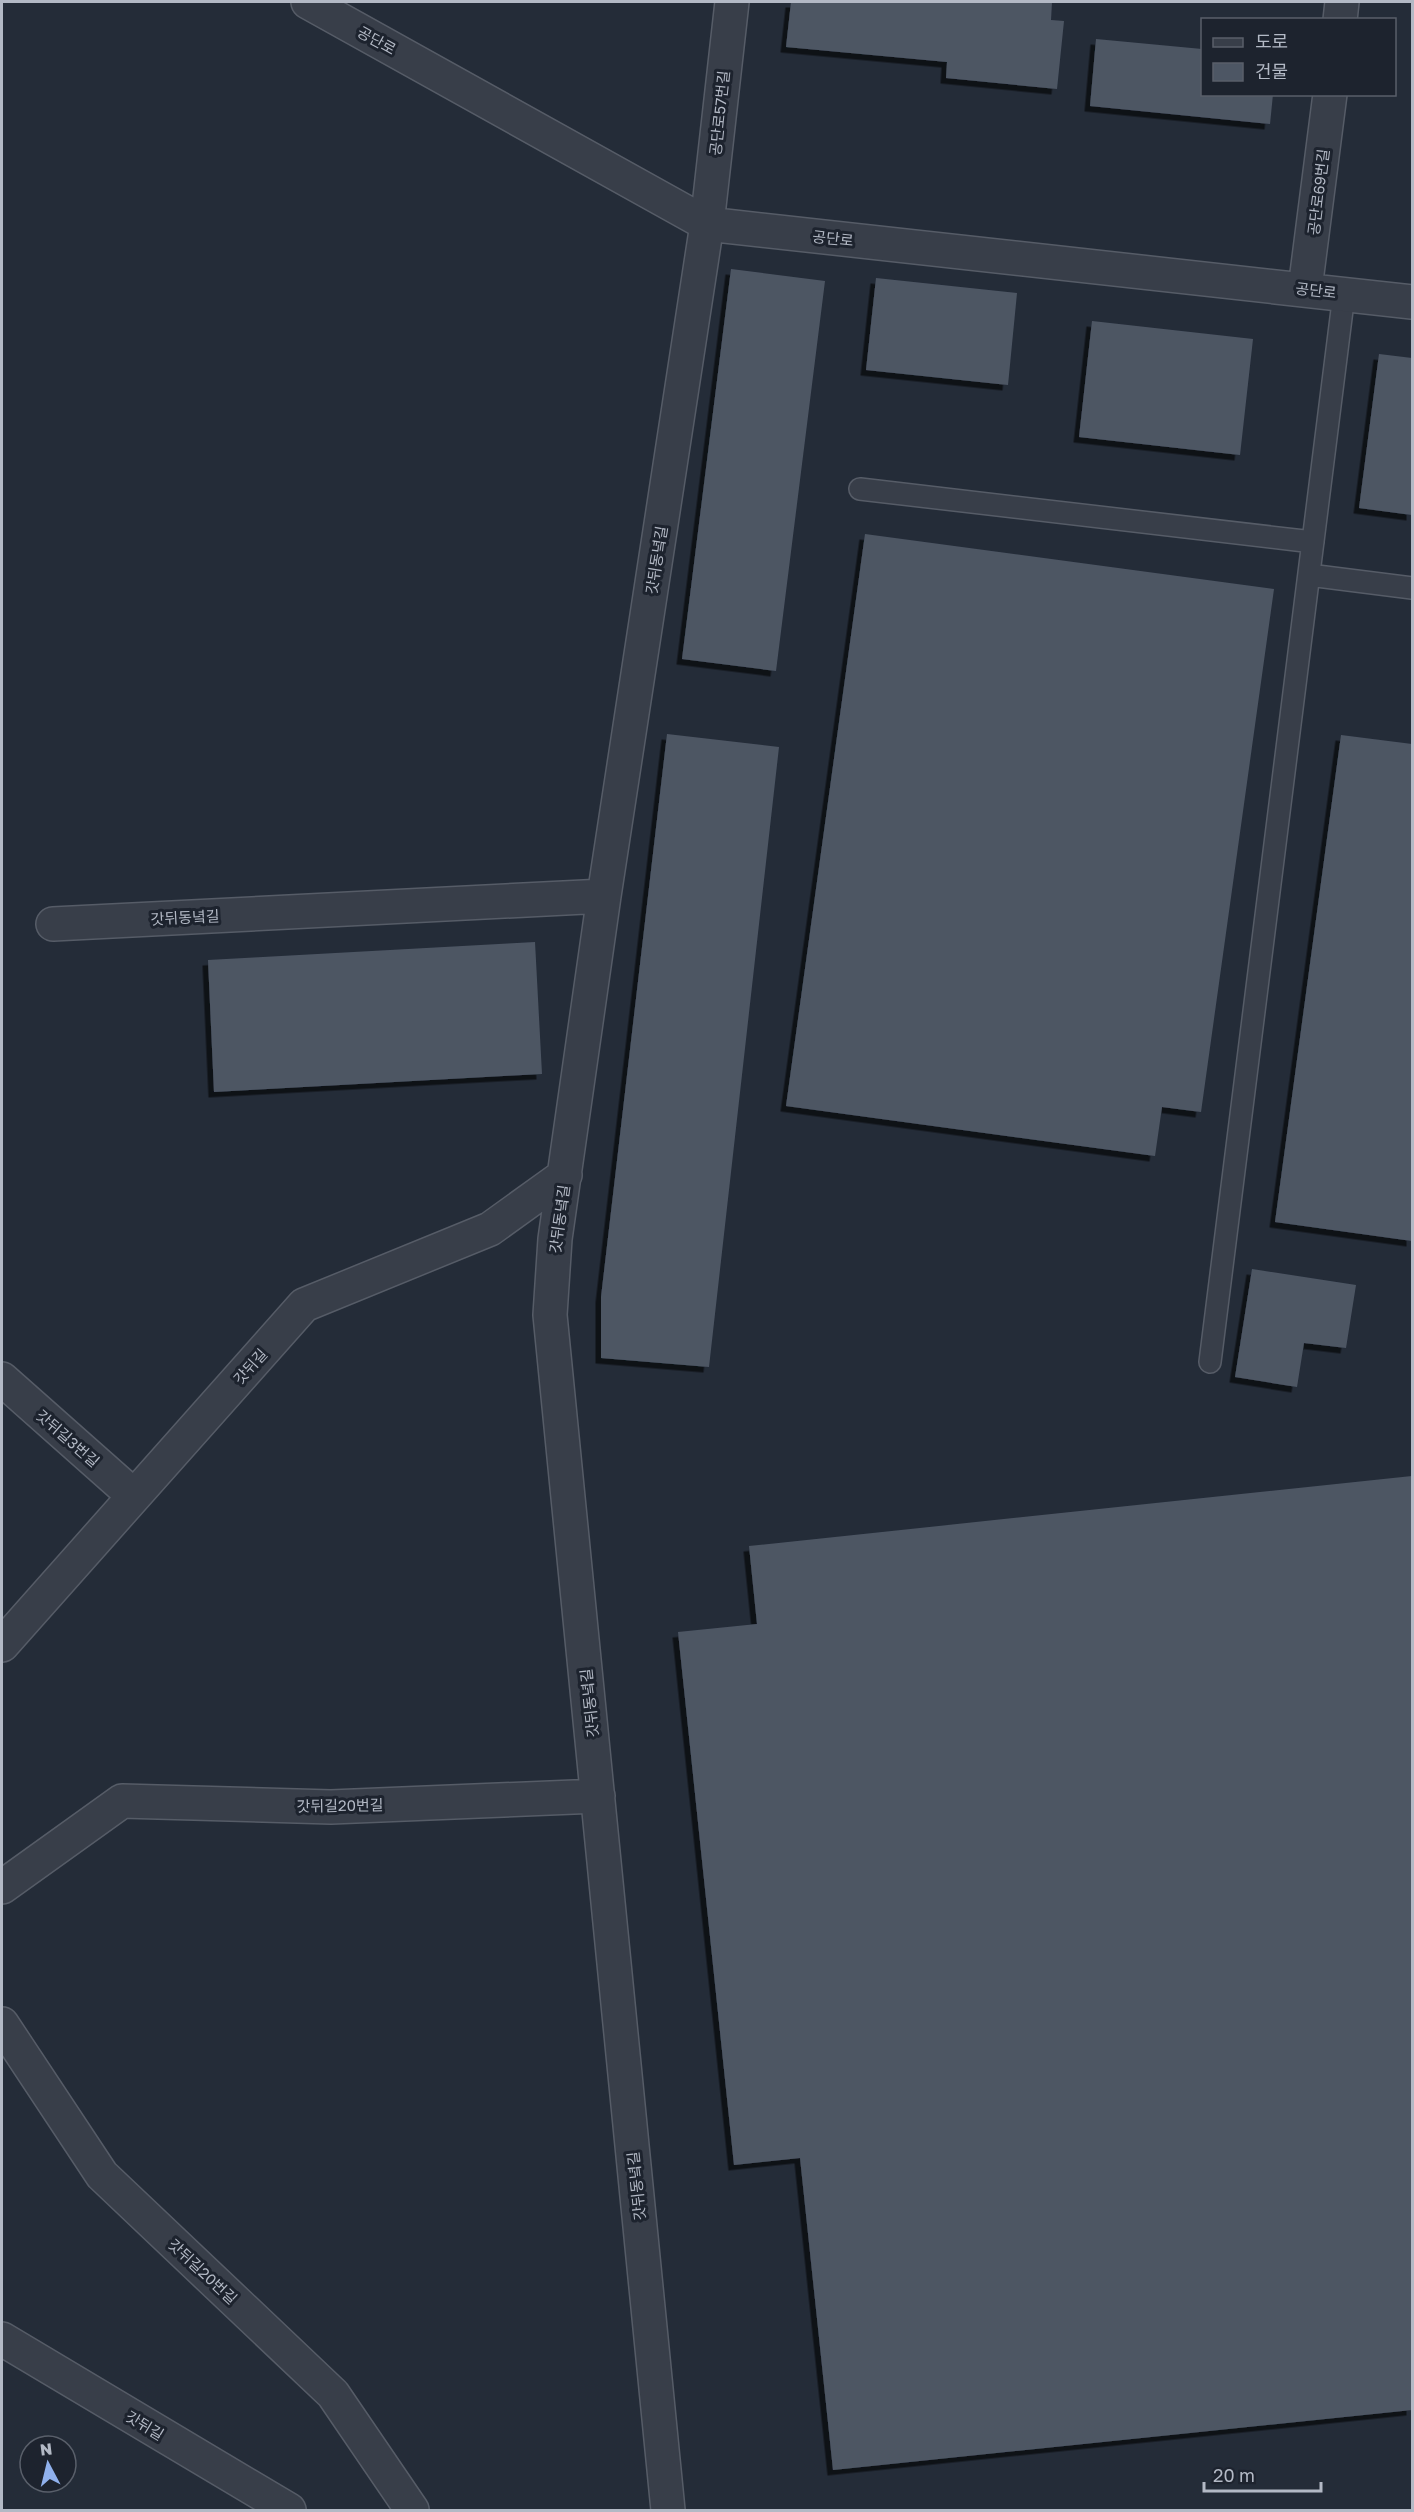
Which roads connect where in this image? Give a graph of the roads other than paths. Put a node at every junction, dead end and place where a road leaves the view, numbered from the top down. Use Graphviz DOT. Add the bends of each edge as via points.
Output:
graph roads {
  1 [pos="308,2"];
  2 [pos="732,2"];
  3 [pos="1342,2"];
  4 [pos="1340,18"];
  5 [pos="1330,96"];
  6 [pos="707,224"];
  7 [pos="1305,289"];
  8 [pos="1344,294"];
  9 [pos="1413,302"];
  10 [pos="860,489"];
  11 [pos="1313,542"];
  12 [pos="1309,575"];
  13 [pos="1413,588"];
  14 [pos="604,896"];
  15 [pos="53,924"];
  16 [pos="565,1175"];
  17 [pos="1210,1362"];
  18 [pos="2,1379"];
  19 [pos="134,1496"];
  20 [pos="2,1645"];
  21 [pos="598,1796"];
  22 [pos="2,1887"];
  23 [pos="2,2024"];
  24 [pos="2,2339"];
  25 [pos="226,2473"];
  26 [pos="242,2511"];
  27 [pos="289,2511"];
  28 [pos="412,2511"];
  29 [pos="668,2511"];
  1 -- 6 [label="street, 공단로"];
  2 -- 6 [label="street, 공단로57번길"];
  3 -- 4 [label="street"];
  5 -- 7 [label="street, 공단로69번길"];
  6 -- 7 [label="street, 공단로"];
  6 -- 14 [label="street, 갓뒤동녘길"];
  7 -- 8 [label="street, 공단로"];
  8 -- 9 [label="street, 공단로"];
  8 -- 11 [label="lane"];
  10 -- 11 [label="lane"];
  11 -- 12 [label="lane"];
  12 -- 13 [label="lane"];
  12 -- 17 [label="lane"];
  14 -- 15 [label="street, 갓뒤동녘길"];
  14 -- 16 [label="street, 갓뒤동녘길"];
  16 -- 19 [label="street, 갓뒤길" via="490,1229 304,1305"];
  16 -- 21 [label="street, 갓뒤동녘길" via="555,1239 550,1315"];
  18 -- 19 [label="street, 갓뒤길3번길"];
  19 -- 20 [label="street, 갓뒤길"];
  21 -- 22 [label="street, 갓뒤길20번길" via="331,1807 122,1801"];
  21 -- 29 [label="street, 갓뒤동녘길"];
  23 -- 28 [label="street, 갓뒤길20번길" via="102,2175 333,2394"];
  24 -- 25 [label="street, 갓뒤길"];
  25 -- 26 [label="street"];
  25 -- 27 [label="street, 갓뒤길"];
}
